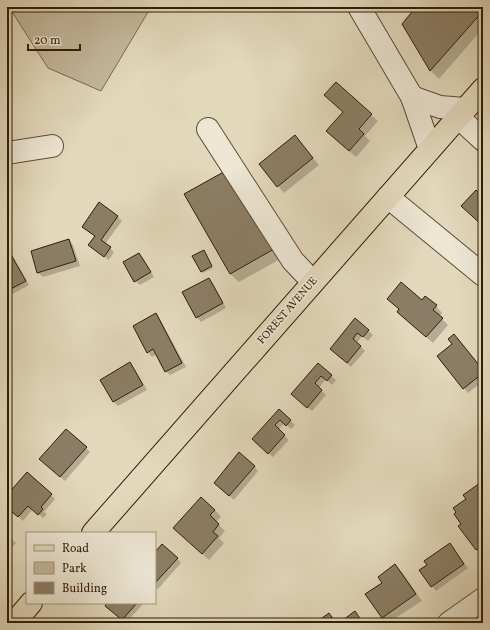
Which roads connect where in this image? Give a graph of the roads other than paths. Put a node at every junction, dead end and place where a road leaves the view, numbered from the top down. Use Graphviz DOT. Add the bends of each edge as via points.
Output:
graph roads {
  1 [pos="364,10"];
  2 [pos="483,89"];
  3 [pos="412,97"];
  4 [pos="461,113"];
  5 [pos="208,129"];
  6 [pos="483,140"];
  7 [pos="52,146"];
  8 [pos="430,149"];
  9 [pos="7,153"];
  10 [pos="388,197"];
  11 [pos="483,276"];
  12 [pos="313,282"];
  13 [pos="94,532"];
  14 [pos="483,598"];
  15 [pos="31,604"];
  16 [pos="14,623"];
  17 [pos="449,623"];
  1 -- 3 [label="street"];
  2 -- 4 [label="main road, FOREST AVENUE"];
  3 -- 4 [label="street"];
  3 -- 8 [label="street"];
  4 -- 6 [label="street"];
  4 -- 8 [label="main road, FOREST AVENUE"];
  5 -- 12 [label="street" via="293,261"];
  7 -- 9 [label="street"];
  8 -- 10 [label="main road, FOREST AVENUE"];
  10 -- 11 [label="street"];
  10 -- 12 [label="main road, FOREST AVENUE"];
  12 -- 13 [label="main road, FOREST AVENUE"];
  14 -- 17 [label="street"];
  15 -- 16 [label="main road"];
}
